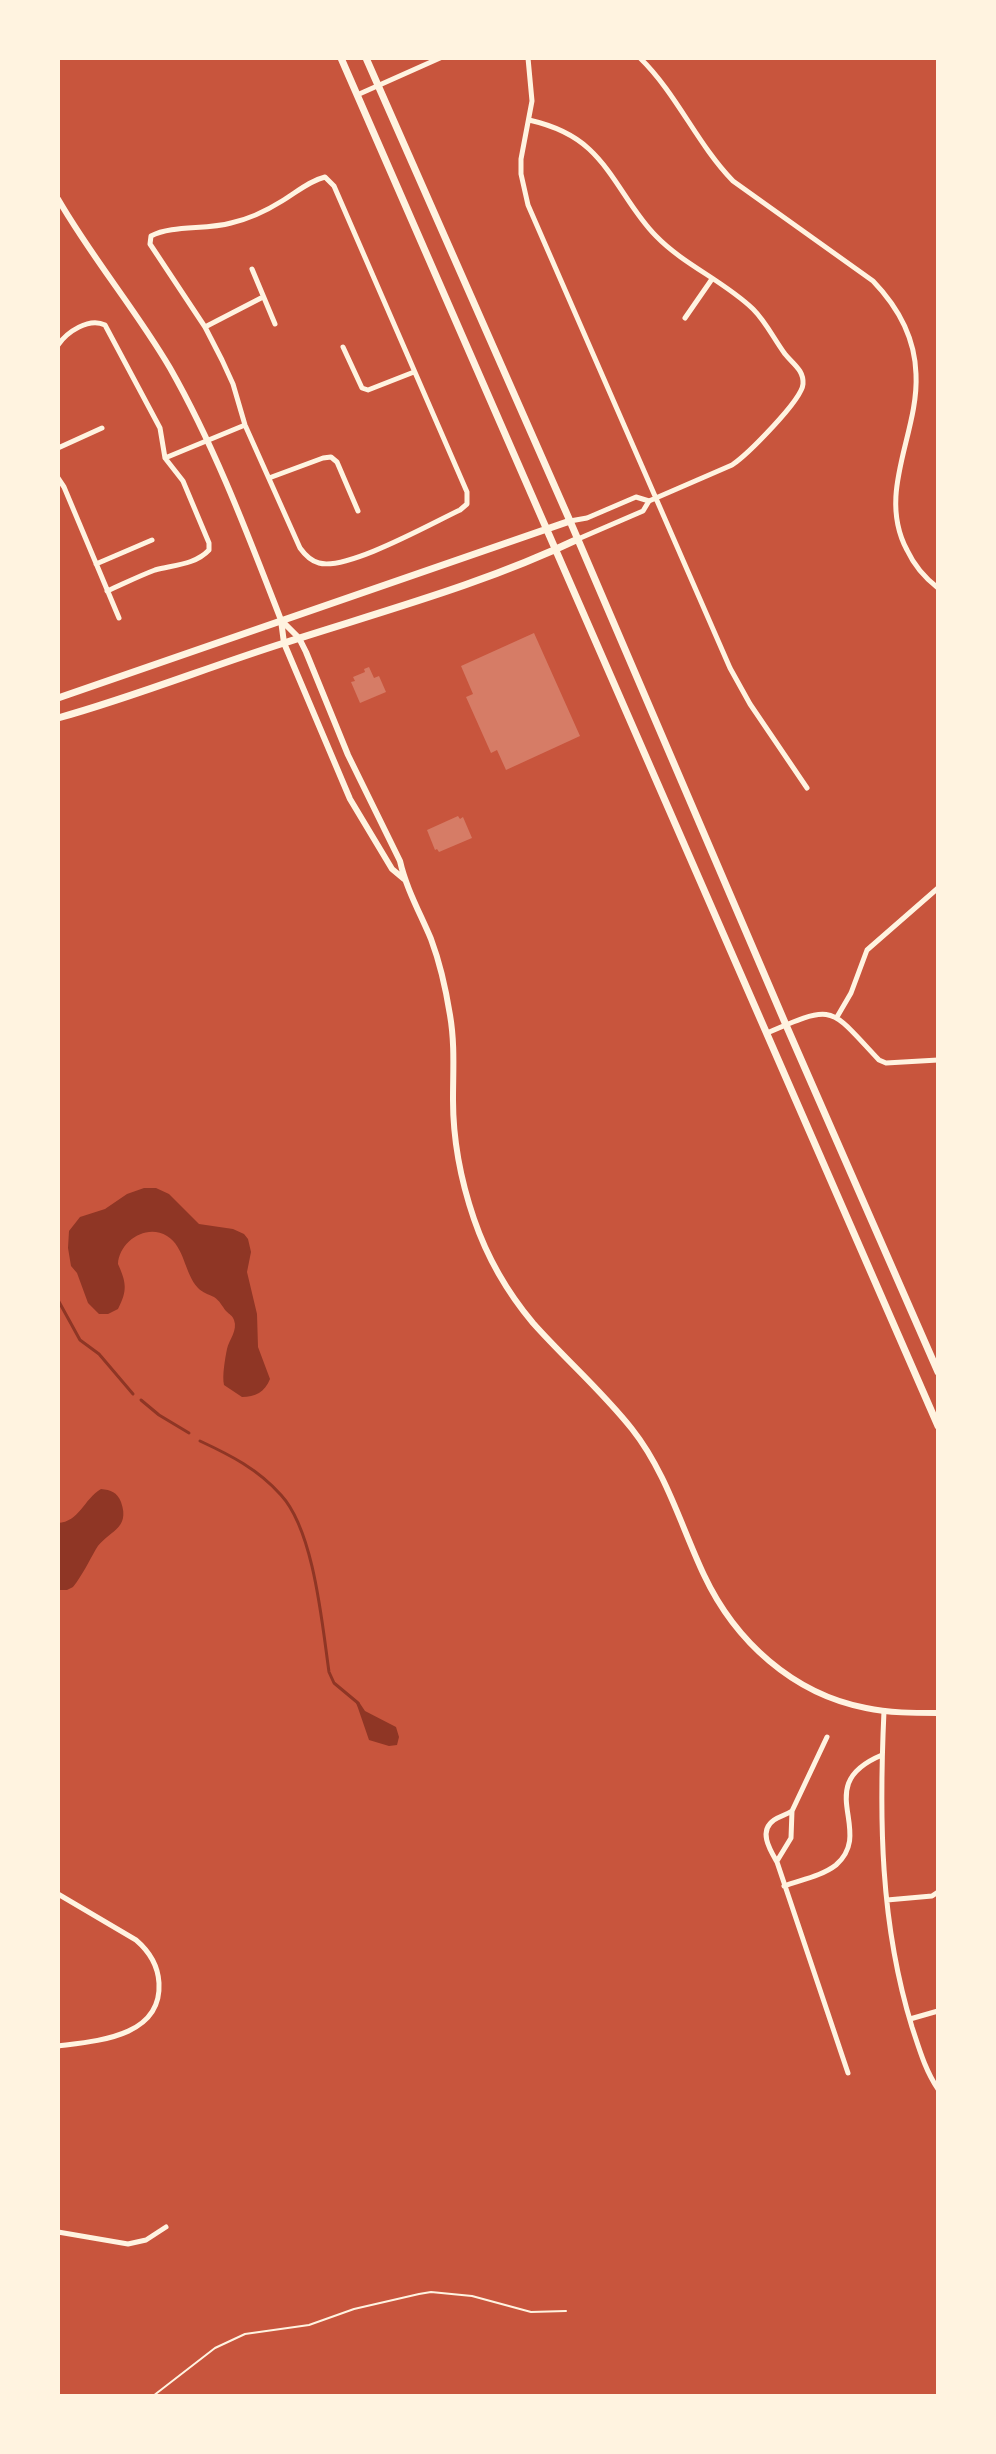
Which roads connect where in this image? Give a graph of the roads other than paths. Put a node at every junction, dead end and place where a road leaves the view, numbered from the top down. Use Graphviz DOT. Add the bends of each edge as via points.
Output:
graph roads {
  1 [pos="341,58"];
  2 [pos="366,58"];
  3 [pos="440,58"];
  4 [pos="528,58"];
  5 [pos="640,58"];
  6 [pos="378,85"];
  7 [pos="357,95"];
  8 [pos="529,120"];
  9 [pos="58,199"];
  10 [pos="252,269"];
  11 [pos="712,279"];
  12 [pos="263,297"];
  13 [pos="685,318"];
  14 [pos="275,324"];
  15 [pos="205,327"];
  16 [pos="58,345"];
  17 [pos="343,347"];
  18 [pos="414,372"];
  19 [pos="245,425"];
  20 [pos="102,428"];
  21 [pos="207,442"];
  22 [pos="58,448"];
  23 [pos="165,458"];
  24 [pos="58,478"];
  25 [pos="269,478"];
  26 [pos="656,499"];
  27 [pos="649,501"];
  28 [pos="358,511"];
  29 [pos="570,521"];
  30 [pos="548,529"];
  31 [pos="578,539"];
  32 [pos="152,540"];
  33 [pos="557,549"];
  34 [pos="96,564"];
  35 [pos="938,588"];
  36 [pos="107,591"];
  37 [pos="119,618"];
  38 [pos="281,620"];
  39 [pos="299,638"];
  40 [pos="284,643"];
  41 [pos="58,698"];
  42 [pos="58,718"];
  43 [pos="807,788"];
  44 [pos="404,879"];
  45 [pos="938,888"];
  46 [pos="837,1017"];
  47 [pos="786,1025"];
  48 [pos="766,1033"];
  49 [pos="938,1060"];
  50 [pos="938,1372"];
  51 [pos="938,1426"];
  52 [pos="884,1711"];
  53 [pos="938,1713"];
  54 [pos="827,1737"];
  55 [pos="882,1755"];
  56 [pos="792,1811"];
  57 [pos="777,1862"];
  58 [pos="784,1886"];
  59 [pos="938,1892"];
  60 [pos="58,1894"];
  61 [pos="887,1900"];
  62 [pos="938,2011"];
  63 [pos="910,2019"];
  64 [pos="58,2046"];
  65 [pos="848,2073"];
  66 [pos="938,2089"];
  67 [pos="166,2227"];
  68 [pos="58,2232"];
  1 -- 7 [label="main road"];
  2 -- 6 [label="main road"];
  3 -- 6 [label="street"];
  4 -- 8 [label="street" via="533,91"];
  5 -- 35 [label="street" via="733,181 873,281 900,316 916,375 895,514 911,558"];
  6 -- 7 [label="street"];
  6 -- 29 [label="main road"];
  7 -- 30 [label="main road"];
  8 -- 11 [label="street" via="562,130 589,149 653,233"];
  8 -- 26 [label="street" via="521,159 528,205"];
  9 -- 21 [label="street" via="150,335"];
  10 -- 12 [label="street"];
  11 -- 13 [label="street"];
  11 -- 26 [label="street" via="763,321 797,365 801,394 742,459"];
  12 -- 14 [label="street"];
  12 -- 15 [label="street"];
  15 -- 18 [label="street" via="150,244 151,236 257,215 325,177 334,186"];
  15 -- 19 [label="street" via="233,384"];
  16 -- 23 [label="street" via="90,322 99,322 110,332 160,428"];
  17 -- 18 [label="street" via="362,388"];
  18 -- 25 [label="street" via="467,492 467,504 460,510 366,555 320,563 300,548"];
  19 -- 21 [label="street"];
  19 -- 25 [label="street"];
  20 -- 22 [label="street"];
  21 -- 23 [label="street"];
  21 -- 38 [label="street"];
  23 -- 36 [label="street" via="183,481 209,550"];
  24 -- 34 [label="street"];
  25 -- 28 [label="street" via="331,457"];
  26 -- 27 [label="street"];
  26 -- 43 [label="street" via="739,686"];
  27 -- 29 [label="street" via="636,497"];
  27 -- 31 [label="street" via="643,511"];
  29 -- 30 [label="main road"];
  29 -- 31 [label="main road"];
  30 -- 33 [label="main road"];
  30 -- 38 [label="main road"];
  31 -- 33 [label="main road"];
  31 -- 47 [label="main road"];
  32 -- 34 [label="street"];
  33 -- 39 [label="main road" via="417,602"];
  33 -- 48 [label="main road"];
  34 -- 36 [label="street"];
  36 -- 37 [label="street"];
  38 -- 39 [label="street"];
  38 -- 40 [label="street"];
  38 -- 41 [label="main road"];
  39 -- 40 [label="main road"];
  39 -- 44 [label="street"];
  40 -- 42 [label="main road"];
  40 -- 44 [label="street" via="350,799 392,869"];
  44 -- 52 [label="street" via="441,972 454,1050 458,1159 474,1219 498,1273 534,1324 634,1431 665,1483 716,1600 747,1641 791,1678 818,1692"];
  45 -- 46 [label="street" via="867,950"];
  46 -- 47 [label="street" via="819,1013"];
  46 -- 49 [label="street" via="886,1063"];
  47 -- 48 [label="street"];
  47 -- 50 [label="main road"];
  48 -- 51 [label="main road"];
  52 -- 53 [label="street"];
  52 -- 55 [label="street"];
  54 -- 56 [label="street"];
  55 -- 58 [label="street" via="859,1767 850,1780 845,1799 851,1833 842,1858 823,1872"];
  55 -- 61 [label="street"];
  56 -- 57 [label="street" via="791,1838"];
  56 -- 57 [label="street" via="766,1830"];
  57 -- 58 [label="street"];
  58 -- 65 [label="street"];
  59 -- 61 [label="street"];
  60 -- 64 [label="street" via="146,1948 160,1987 151,2013 137,2027 98,2041"];
  61 -- 63 [label="street" via="894,1961"];
  62 -- 63 [label="street"];
  63 -- 66 [label="street"];
  67 -- 68 [label="street" via="128,2244"];
}
